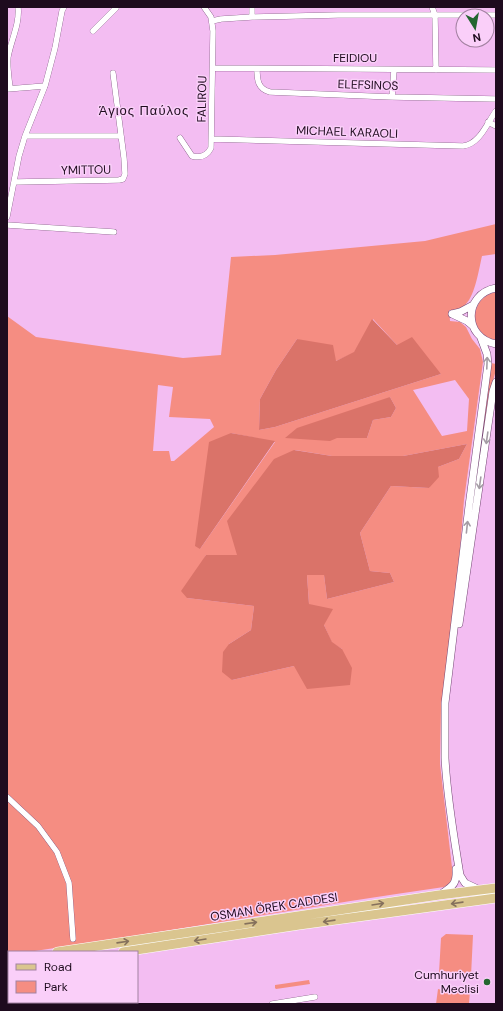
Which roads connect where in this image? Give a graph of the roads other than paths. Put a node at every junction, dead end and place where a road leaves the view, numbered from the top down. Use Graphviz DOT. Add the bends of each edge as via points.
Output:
graph roads {
  1 [pos="18,7"];
  2 [pos="64,7"];
  3 [pos="204,7"];
  4 [pos="252,7"];
  5 [pos="432,7"];
  6 [pos="115,8"];
  7 [pos="435,15"];
  8 [pos="455,15"];
  9 [pos="252,17"];
  10 [pos="212,21"];
  11 [pos="93,31"];
  12 [pos="213,68"];
  13 [pos="257,69"];
  14 [pos="394,70"];
  15 [pos="436,70"];
  16 [pos="496,70"];
  17 [pos="113,73"];
  18 [pos="45,86"];
  19 [pos="8,88"];
  20 [pos="392,97"];
  21 [pos="496,99"];
  22 [pos="496,110"];
  23 [pos="488,122"];
  24 [pos="496,126"];
  25 [pos="25,136"];
  26 [pos="121,136"];
  27 [pos="180,138"];
  28 [pos="212,139"];
  29 [pos="15,182"];
  30 [pos="7,217"];
  31 [pos="7,225"];
  32 [pos="114,232"];
  33 [pos="496,288"];
  34 [pos="474,305"];
  35 [pos="473,326"];
  36 [pos="481,338"];
  37 [pos="496,344"];
  38 [pos="496,382"];
  39 [pos="445,721"];
  40 [pos="7,797"];
  41 [pos="452,825"];
  42 [pos="496,888"];
  43 [pos="480,890"];
  44 [pos="439,895"];
  45 [pos="496,898"];
  46 [pos="73,939"];
  47 [pos="63,951"];
  48 [pos="130,951"];
  49 [pos="315,997"];
  50 [pos="272,1004"];
  1 -- 19 [label="street" via="17,24 9,52"];
  2 -- 18 [label="street"];
  3 -- 10 [label="street, FALIROU"];
  4 -- 9 [label="street"];
  5 -- 7 [label="street"];
  6 -- 11 [label="street"];
  7 -- 8 [label="street"];
  7 -- 9 [label="street"];
  7 -- 15 [label="street"];
  9 -- 10 [label="street"];
  10 -- 12 [label="street, FALIROU"];
  12 -- 13 [label="street, FEIDIOU"];
  12 -- 28 [label="street, FALIROU"];
  13 -- 14 [label="street, FEIDIOU"];
  13 -- 20 [label="street, ELEFSINOS" via="259,84 263,90 270,92"];
  14 -- 15 [label="street, FEIDIOU"];
  14 -- 20 [label="street"];
  15 -- 16 [label="street, FEIDIOU"];
  17 -- 26 [label="street, YMITTOU"];
  18 -- 19 [label="street"];
  18 -- 25 [label="street"];
  20 -- 21 [label="street, ELEFSINOS"];
  22 -- 23 [label="street"];
  23 -- 24 [label="street"];
  23 -- 28 [label="street, MICHAEL KARAOLI" via="473,143 463,146"];
  25 -- 26 [label="street"];
  25 -- 29 [label="street"];
  26 -- 29 [label="street, YMITTOU" via="125,174 123,179"];
  27 -- 28 [label="street, FALIROU" via="192,156 197,157 208,153"];
  29 -- 30 [label="street"];
  31 -- 32 [label="street"];
  33 -- 34 [label="street" via="482,294"];
  34 -- 35 [label="street" via="471,314"];
  34 -- 35 [label="street" via="452,314"];
  35 -- 36 [label="street"];
  36 -- 37 [label="street"];
  39 -- 36 [label="street, one-way" via="488,364"];
  38 -- 39 [label="street, one-way"];
  39 -- 41 [label="street" via="445,759"];
  40 -- 46 [label="street" via="38,826 57,852 69,883"];
  41 -- 43 [label="street" via="460,875 465,883"];
  41 -- 44 [label="street" via="457,876 454,884"];
  42 -- 43 [label="main road, OSMAN ÖREK CADDESI"];
  43 -- 44 [label="main road, OSMAN ÖREK CADDESI"];
  47 -- 44 [label="main road, OSMAN ÖREK CADDESI, one-way"];
  45 -- 48 [label="main road, OSMAN ÖREK CADDESI, one-way"];
  49 -- 50 [label="street"];
}
